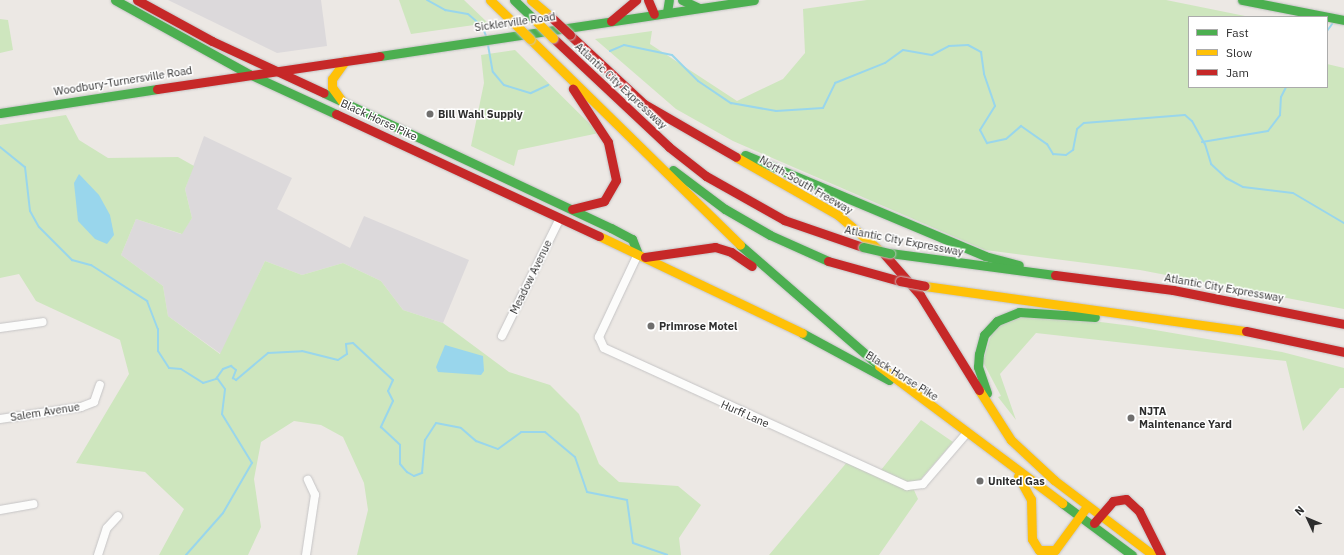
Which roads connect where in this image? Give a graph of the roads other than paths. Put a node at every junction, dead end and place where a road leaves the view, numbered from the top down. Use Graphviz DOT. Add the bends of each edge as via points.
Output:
graph roads {
  1 [pos="115,0"];
  2 [pos="137,0"];
  3 [pos="490,0"];
  4 [pos="514,0"];
  5 [pos="531,0"];
  6 [pos="539,0"];
  7 [pos="636,0"];
  8 [pos="648,0"];
  9 [pos="668,0"];
  10 [pos="682,0"];
  11 [pos="754,0"];
  12 [pos="1242,0"];
  13 [pos="736,1"];
  14 [pos="699,8"];
  15 [pos="666,12"];
  16 [pos="654,14"];
  17 [pos="1324,16"];
  18 [pos="551,17"];
  19 [pos="1328,17"];
  20 [pos="1344,20"];
  21 [pos="611,21"];
  22 [pos="530,39"];
  23 [pos="345,61"];
  24 [pos="280,72"];
  25 [pos="249,74"];
  26 [pos="586,92"];
  27 [pos="344,103"];
  28 [pos="0,113"];
  29 [pos="696,136"];
  30 [pos="449,151"];
  31 [pos="444,162"];
  32 [pos="539,194"];
  33 [pos="533,205"];
  34 [pos="572,209"];
  35 [pos="560,218"];
  36 [pos="641,256"];
  37 [pos="1084,280"];
  38 [pos="806,304"];
  39 [pos="43,322"];
  40 [pos="1344,324"];
  41 [pos="0,328"];
  42 [pos="1242,330"];
  43 [pos="502,336"];
  44 [pos="1344,352"];
  45 [pos="100,385"];
  46 [pos="915,396"];
  47 [pos="0,419"];
  48 [pos="1000,425"];
  49 [pos="966,434"];
  50 [pos="1014,469"];
  51 [pos="308,480"];
  52 [pos="32,504"];
  53 [pos="1087,507"];
  54 [pos="0,510"];
  55 [pos="118,516"];
  56 [pos="1080,516"];
  57 [pos="1099,516"];
  58 [pos="1092,526"];
  59 [pos="98,555"];
  60 [pos="306,555"];
  61 [pos="1132,555"];
  62 [pos="1153,555"];
  63 [pos="1161,555"];
  1 -- 25 [label="main road, Black Horse Pike"];
  2 -- 24 [label="main road, Black Horse Pike" via="185,28"];
  3 -- 22 [label="main road, bridge"];
  4 -- 37 [label="main road, Atlantic City Expressway, bridge" via="669,147 706,176 778,217 863,248"];
  5 -- 18 [label="main road, North-South Freeway"];
  6 -- 18 [label="main road"];
  7 -- 21 [label="main road"];
  8 -- 16 [label="main road"];
  9 -- 15 [label="main road"];
  10 -- 14 [label="main road"];
  11 -- 13 [label="main road, Sicklerville Road"];
  12 -- 17 [label="main road"];
  13 -- 14 [label="main road, Sicklerville Road"];
  14 -- 15 [label="main road, Sicklerville Road"];
  15 -- 16 [label="main road, Sicklerville Road"];
  16 -- 21 [label="main road, Sicklerville Road"];
  18 -- 29 [label="main road, North-South Freeway, bridge" via="644,104"];
  19 -- 20 [label="main road"];
  21 -- 23 [label="main road, Sicklerville Road"];
  22 -- 26 [label="main road"];
  22 -- 34 [label="main road" via="583,102 608,142 615,164 616,180 604,200 590,207"];
  23 -- 24 [label="main road, Sicklerville Road"];
  23 -- 27 [label="main road" via="332,79 335,93"];
  24 -- 25 [label="main road, Woodbury-Turnersville Road"];
  24 -- 27 [label="main road, Black Horse Pike"];
  25 -- 28 [label="main road, Woodbury-Turnersville Road"];
  25 -- 31 [label="main road, Black Horse Pike"];
  26 -- 38 [label="main road" via="659,168"];
  26 -- 42 [label="main road, bridge" via="685,180 740,218 818,258 900,282"];
  27 -- 30 [label="main road, Black Horse Pike"];
  29 -- 37 [label="main road" via="985,256"];
  29 -- 48 [label="main road, North-South Freeway" via="838,215 874,243 920,295"];
  30 -- 31 [label="main road"];
  30 -- 32 [label="main road, Black Horse Pike"];
  31 -- 33 [label="main road, Black Horse Pike"];
  32 -- 33 [label="main road"];
  32 -- 34 [label="main road, Black Horse Pike"];
  33 -- 35 [label="main road, Black Horse Pike"];
  34 -- 36 [label="main road, Black Horse Pike" via="632,239"];
  35 -- 36 [label="main road, Black Horse Pike"];
  35 -- 43 [label="street, Meadow Avenue"];
  36 -- 38 [label="main road" via="715,247 731,252"];
  36 -- 46 [label="main road, Black Horse Pike" via="826,345"];
  36 -- 49 [label="street, Hurff Lane" via="599,337 604,348 907,486 923,484"];
  37 -- 40 [label="main road, Atlantic City Expressway" via="1219,298"];
  38 -- 46 [label="main road"];
  39 -- 41 [label="street"];
  42 -- 44 [label="main road"];
  42 -- 48 [label="main road" via="1038,312 1008,314 984,335 978,354 981,378"];
  45 -- 47 [label="street, Salem Avenue" via="94,402 81,407"];
  46 -- 49 [label="main road, Black Horse Pike"];
  48 -- 53 [label="main road, North-South Freeway" via="1031,461"];
  49 -- 50 [label="main road, Black Horse Pike"];
  50 -- 56 [label="main road, Black Horse Pike"];
  50 -- 56 [label="main road" via="1031,499 1032,539 1039,550 1055,550"];
  51 -- 60 [label="street" via="315,495"];
  52 -- 54 [label="street"];
  53 -- 56 [label="main road"];
  53 -- 57 [label="main road"];
  55 -- 59 [label="street" via="107,528"];
  56 -- 58 [label="main road, Black Horse Pike"];
  57 -- 58 [label="main road"];
  57 -- 62 [label="main road"];
  57 -- 63 [label="main road" via="1113,501 1132,502"];
  58 -- 61 [label="main road, Black Horse Pike"];
}
